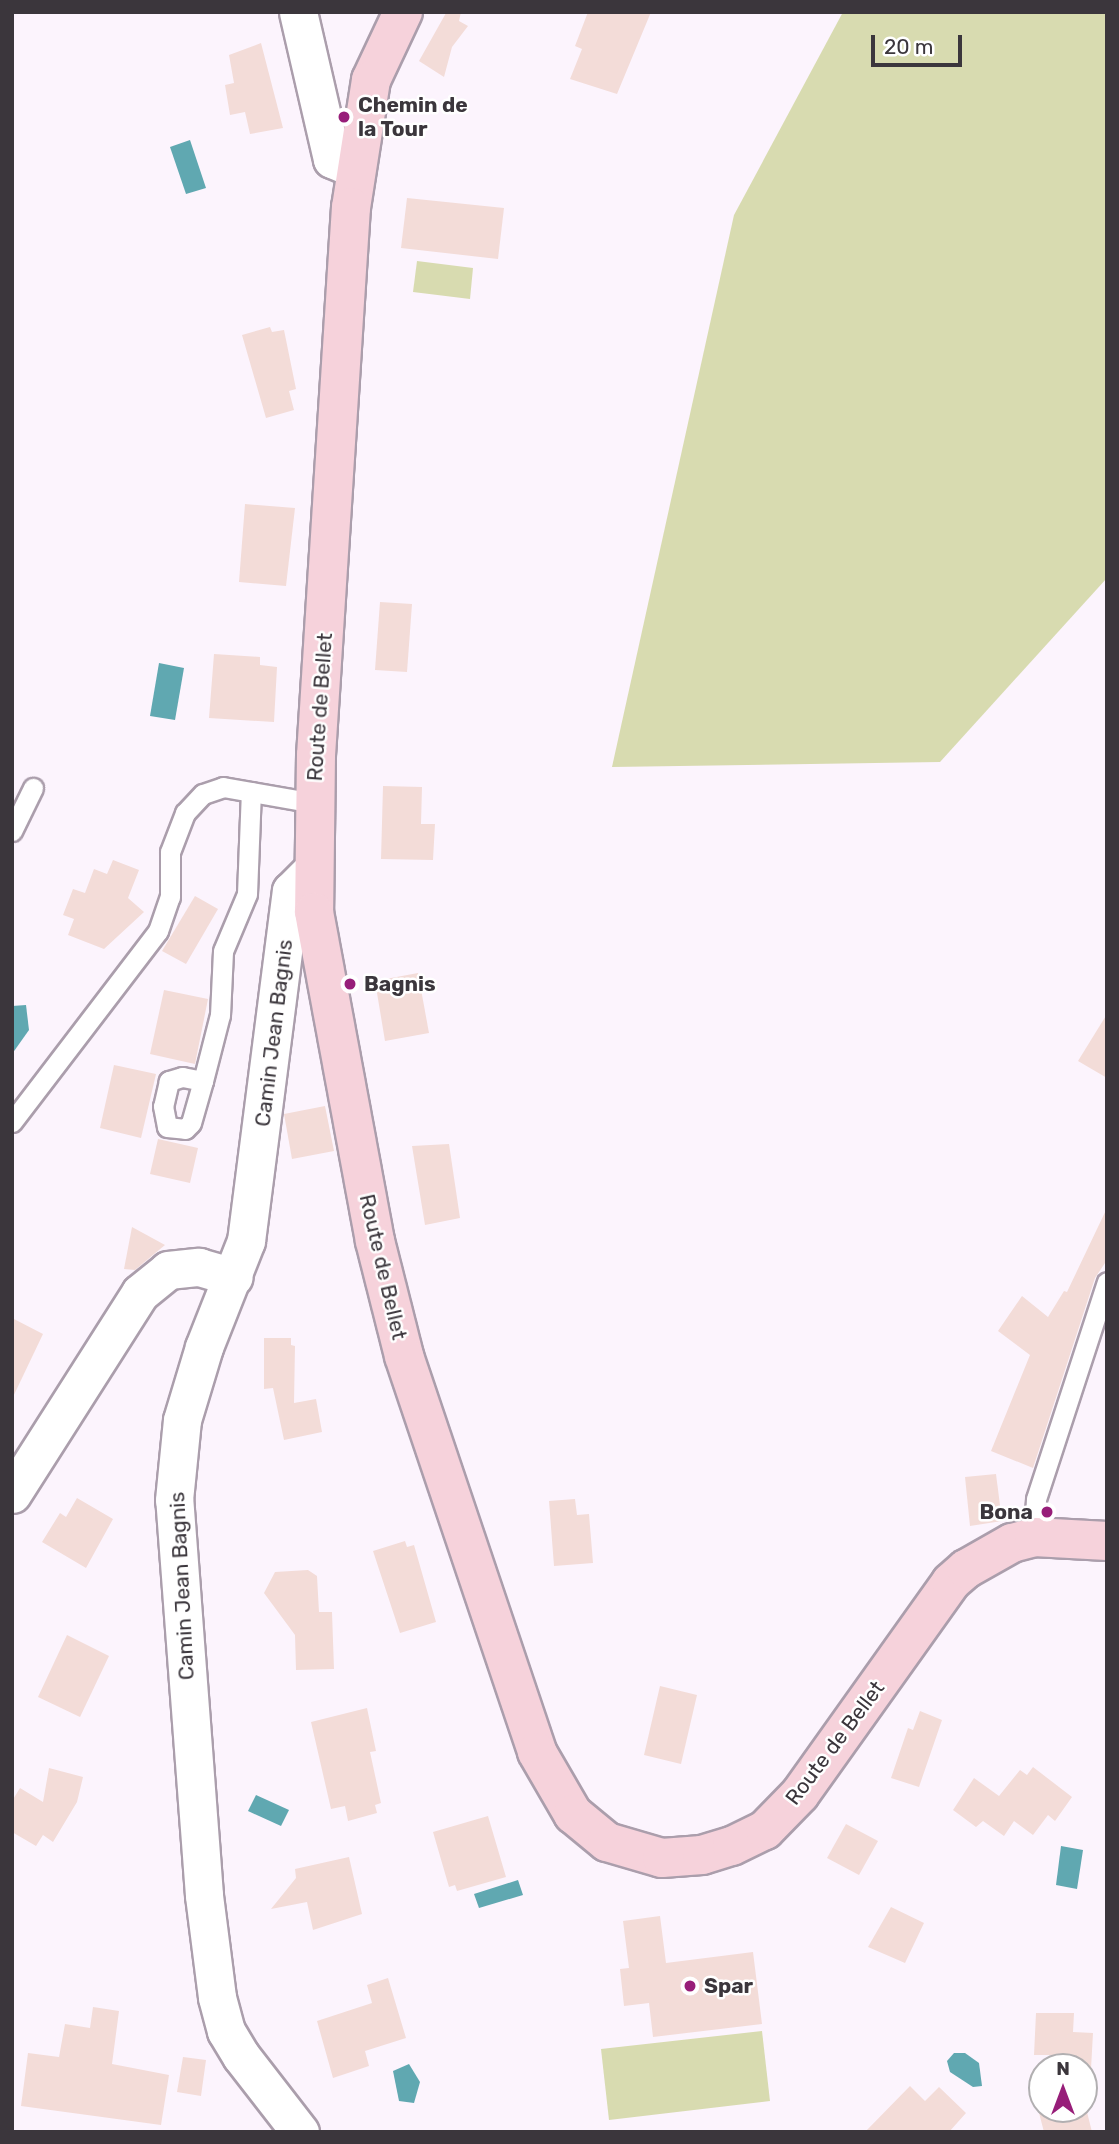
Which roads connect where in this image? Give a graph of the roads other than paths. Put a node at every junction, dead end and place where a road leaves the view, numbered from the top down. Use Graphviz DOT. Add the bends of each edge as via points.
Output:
graph roads {
  1 [pos="298,12"];
  2 [pos="403,12"];
  3 [pos="355,169"];
  4 [pos="33,788"];
  5 [pos="251,792"];
  6 [pos="314,803"];
  7 [pos="12,831"];
  8 [pos="312,870"];
  9 [pos="203,1081"];
  10 [pos="12,1122"];
  11 [pos="234,1277"];
  12 [pos="1107,1282"];
  13 [pos="12,1494"];
  14 [pos="1034,1537"];
  15 [pos="1107,1541"];
  16 [pos="300,2132"];
  1 -- 3 [label="street" via="332,159"];
  2 -- 3 [label="main road, Route de Bellet" via="371,80"];
  3 -- 6 [label="main road, Route de Bellet"];
  4 -- 7 [label="lane"];
  5 -- 6 [label="lane"];
  5 -- 9 [label="lane" via="247,894 223,951 220,1015"];
  5 -- 10 [label="lane" via="223,787 203,794 185,813 170,852 170,897 158,931"];
  6 -- 8 [label="main road, Route de Bellet"];
  8 -- 11 [label="street, Camin Jean Bagnis" via="290,891 250,1214"];
  8 -- 14 [label="main road, Route de Bellet" via="314,912 374,1241 404,1356 537,1752 558,1795 589,1829 629,1851 680,1859 732,1846 765,1830 800,1794 951,1582 980,1558"];
  11 -- 13 [label="street" via="199,1267 168,1270 139,1293"];
  11 -- 16 [label="street, Camin Jean Bagnis" via="204,1347 182,1420 174,1500 176,1557 217,1997 226,2031 246,2066"];
  12 -- 14 [label="lane" via="1037,1499"];
  14 -- 15 [label="main road, Route de Bellet"];
}
